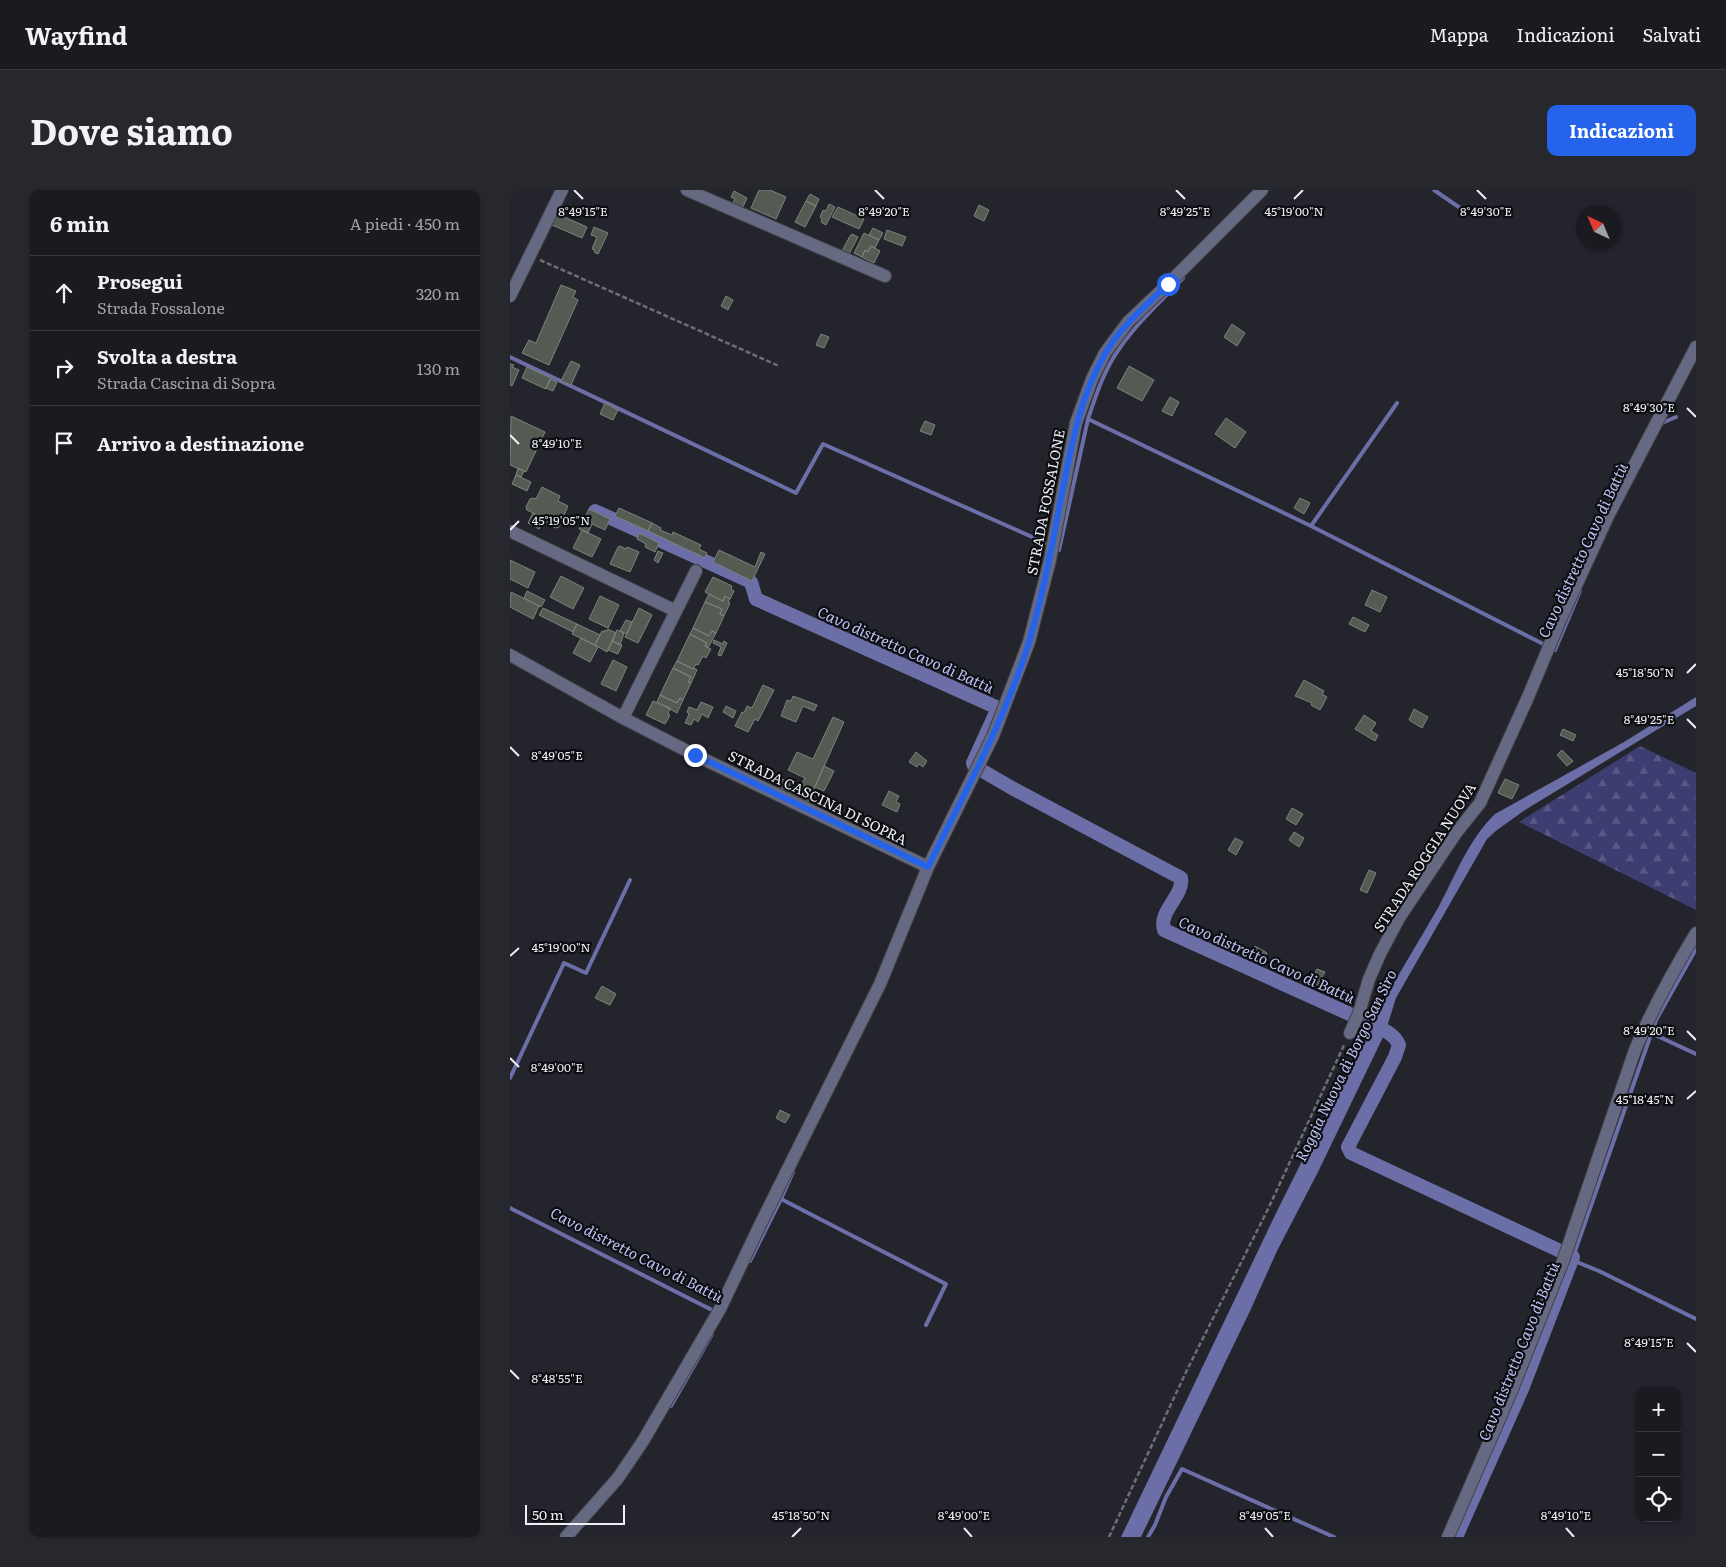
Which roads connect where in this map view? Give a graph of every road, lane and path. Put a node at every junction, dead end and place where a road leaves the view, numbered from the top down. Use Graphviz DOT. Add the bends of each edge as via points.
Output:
graph roads {
  1 [pos="562,190"];
  2 [pos="688,190"];
  3 [pos="1262,190"];
  4 [pos="530,255"];
  5 [pos="885,276"];
  6 [pos="510,296"];
  7 [pos="1696,347"];
  8 [pos="780,366"];
  9 [pos="510,531"];
  10 [pos="696,571"];
  11 [pos="676,611"];
  12 [pos="510,655"];
  13 [pos="623,718"];
  14 [pos="928,867"];
  15 [pos="1696,933"];
  16 [pos="1354,1022"];
  17 [pos="566,1537"];
  18 [pos="1109,1537"];
  19 [pos="1448,1537"];
  1 -- 4 [label="street"];
  2 -- 5 [label="street"];
  3 -- 14 [label="street, STRADA FOSSALONE" via="1128,322 1105,353 1092,379 1076,423 1050,560 1029,642 996,728"];
  4 -- 6 [label="street"];
  4 -- 8 [label="path"];
  7 -- 16 [label="street, STRADA ROGGIA NUOVA" via="1608,516 1480,803 1456,832 1398,918 1380,954"];
  9 -- 11 [label="street"];
  10 -- 11 [label="street"];
  11 -- 13 [label="street"];
  12 -- 13 [label="street, STRADA CASCINA DI SOPRA"];
  13 -- 14 [label="street, STRADA CASCINA DI SOPRA"];
  14 -- 17 [label="street, STRADA FOSSALONE" via="880,984 717,1314 657,1419 623,1470"];
  15 -- 19 [label="street" via="1648,1018 1566,1255"];
  16 -- 18 [label="path"];
}
